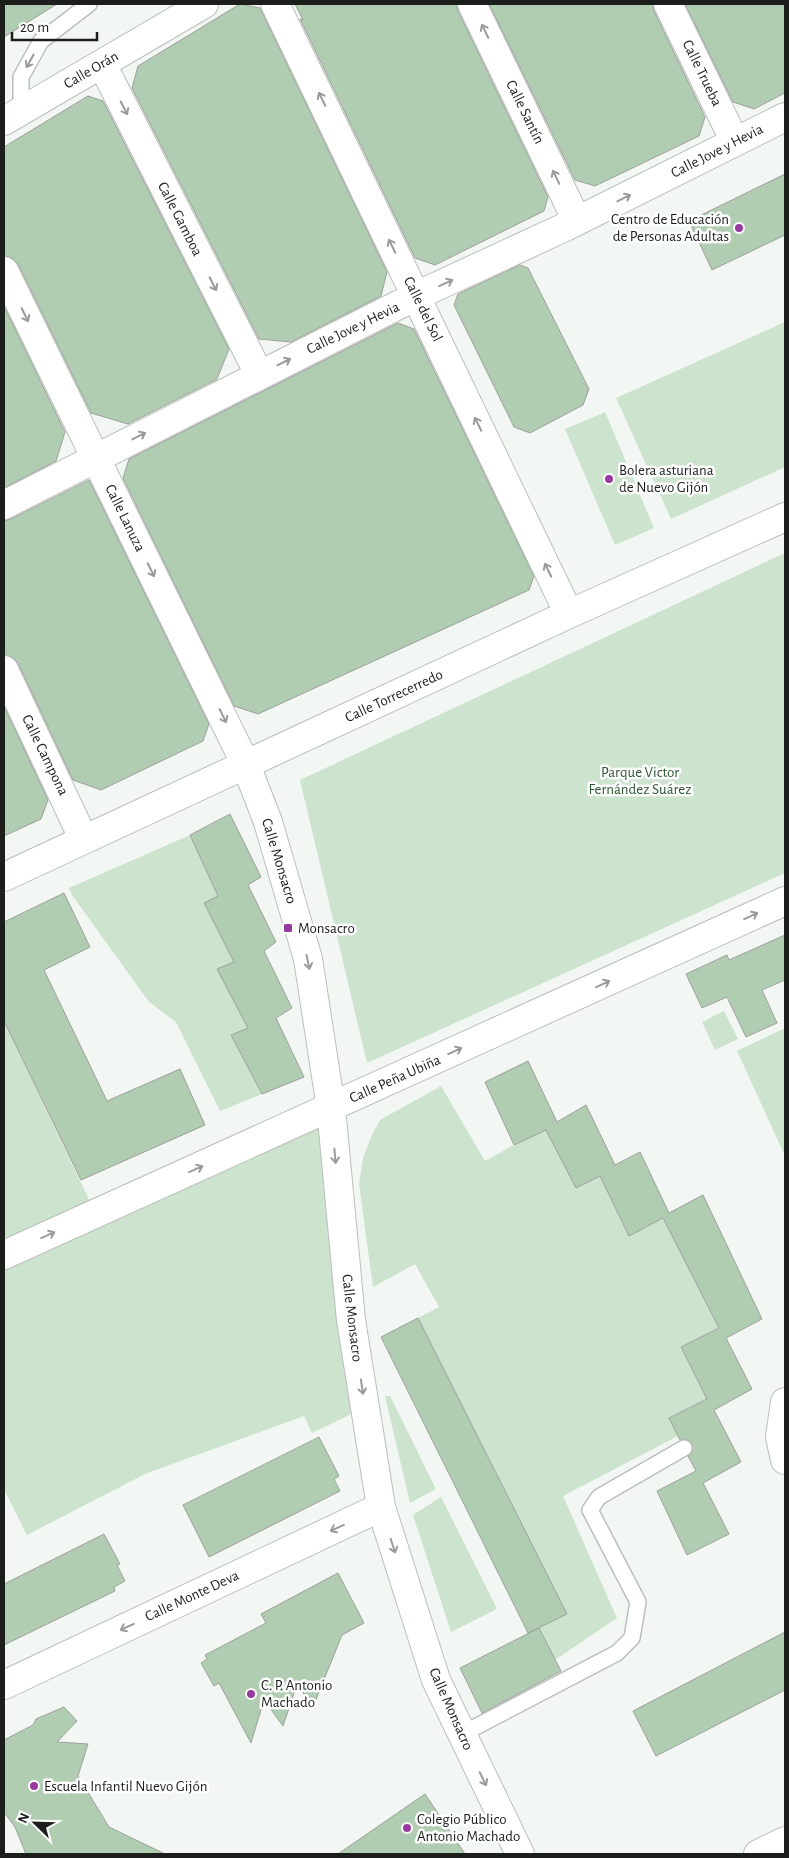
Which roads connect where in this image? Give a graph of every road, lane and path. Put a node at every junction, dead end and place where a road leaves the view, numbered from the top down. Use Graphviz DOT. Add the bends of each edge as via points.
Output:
graph roads {
  1 [pos="89,4"];
  2 [pos="275,4"];
  3 [pos="472,4"];
  4 [pos="668,4"];
  5 [pos="187,8"];
  6 [pos="102,64"];
  7 [pos="12,116"];
  8 [pos="785,117"];
  9 [pos="735,142"];
  10 [pos="578,221"];
  11 [pos="4,271"];
  12 [pos="416,296"];
  13 [pos="259,374"];
  14 [pos="96,458"];
  15 [pos="4,505"];
  16 [pos="785,518"];
  17 [pos="569,614"];
  18 [pos="4,670"];
  19 [pos="246,766"];
  20 [pos="84,840"];
  21 [pos="4,877"];
  22 [pos="785,900"];
  23 [pos="331,1108"];
  24 [pos="4,1256"];
  25 [pos="785,1402"];
  26 [pos="684,1448"];
  27 [pos="785,1460"];
  28 [pos="381,1507"];
  29 [pos="4,1686"];
  30 [pos="462,1734"];
  31 [pos="785,1841"];
  32 [pos="520,1854"];
  33 [pos="758,1854"];
  1 -- 7 [label="lane, one-way" via="41,41 21,77"];
  12 -- 2 [label="street, Calle del Sol, one-way"];
  10 -- 3 [label="street, Calle Santín, one-way"];
  4 -- 9 [label="street, Calle Trueba"];
  5 -- 6 [label="street, Calle Orán"];
  6 -- 7 [label="street, Calle Orán"];
  6 -- 13 [label="street, Calle Gamboa, one-way"];
  8 -- 9 [label="street, Calle Jove y Hevia"];
  10 -- 9 [label="street, Calle Jove y Hevia, one-way"];
  12 -- 10 [label="street, Calle Jove y Hevia, one-way"];
  11 -- 14 [label="street, Calle Lanuza, one-way"];
  13 -- 12 [label="street, Calle Jove y Hevia, one-way"];
  17 -- 12 [label="street, Calle del Sol, one-way"];
  14 -- 13 [label="street, Calle Jove y Hevia, one-way"];
  14 -- 15 [label="street, Calle Jove y Hevia"];
  14 -- 19 [label="street, Calle Lanuza, one-way"];
  16 -- 17 [label="street, Calle Torrecerredo"];
  17 -- 19 [label="street, Calle Torrecerredo"];
  18 -- 20 [label="street, Calle Campona"];
  19 -- 20 [label="street, Calle Torrecerredo"];
  19 -- 23 [label="street, Calle Monsacro, one-way" via="268,822 308,959"];
  20 -- 21 [label="street, Calle Torrecerredo"];
  23 -- 22 [label="street, Calle Peña Ubiña, one-way"];
  24 -- 23 [label="street, Calle Peña Ubiña, one-way"];
  23 -- 28 [label="street, Calle Monsacro, one-way" via="351,1320"];
  25 -- 27 [label="street" via="780,1437"];
  26 -- 30 [label="lane" via="599,1497 590,1510 638,1602 632,1638 617,1653"];
  28 -- 29 [label="street, Calle Monte Deva, one-way"];
  28 -- 30 [label="street, Calle Monsacro, one-way" via="436,1680"];
  30 -- 32 [label="street, Calle Monsacro, one-way"];
  31 -- 33 [label="street"];
}
